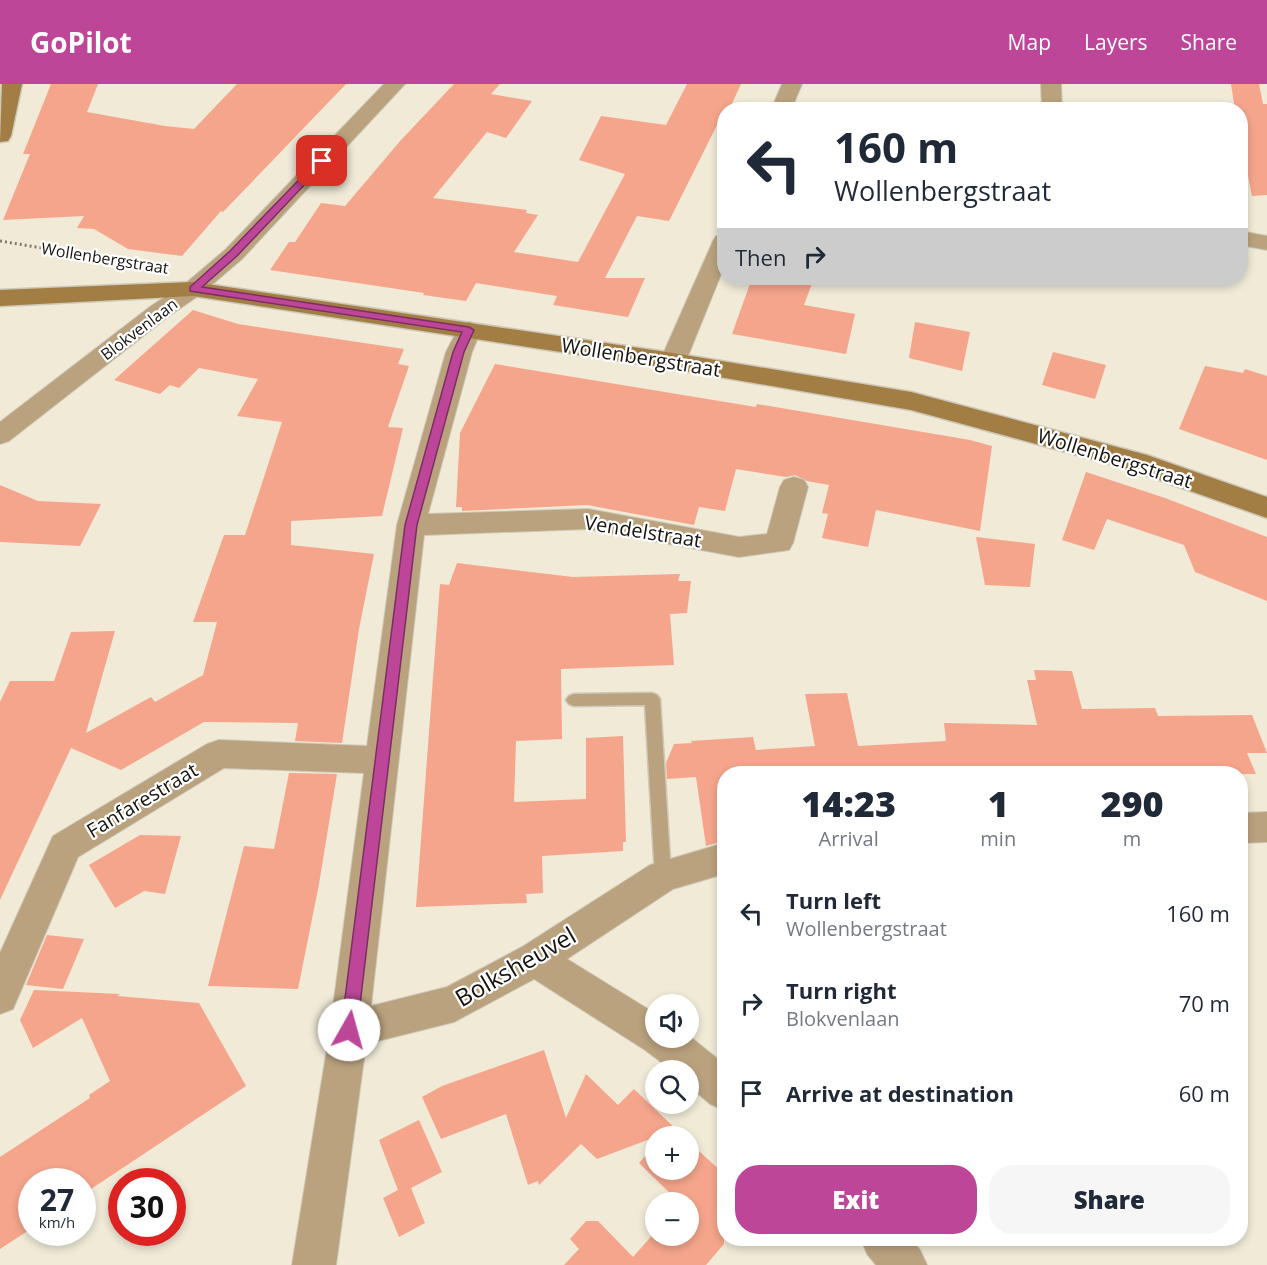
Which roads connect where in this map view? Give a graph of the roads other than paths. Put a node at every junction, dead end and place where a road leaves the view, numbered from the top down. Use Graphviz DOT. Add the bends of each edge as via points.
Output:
graph roads {
  1 [pos="395,84"];
  2 [pos="792,84"];
  3 [pos="1051,84"];
  4 [pos="7,91"];
  5 [pos="784,102"];
  6 [pos="1052,102"];
  7 [pos="0,136"];
  8 [pos="1248,239"];
  9 [pos="1267,243"];
  10 [pos="717,258"];
  11 [pos="193,289"];
  12 [pos="0,298"];
  13 [pos="469,330"];
  14 [pos="673,362"];
  15 [pos="0,435"];
  16 [pos="794,487"];
  17 [pos="1267,508"];
  18 [pos="411,525"];
  19 [pos="574,700"];
  20 [pos="382,760"];
  21 [pos="1267,827"];
  22 [pos="1248,828"];
  23 [pos="717,861"];
  24 [pos="663,876"];
  25 [pos="535,958"];
  26 [pos="0,996"];
  27 [pos="645,1029"];
  28 [pos="349,1030"];
  29 [pos="675,1048"];
  30 [pos="717,1084"];
  31 [pos="888,1246"];
  32 [pos="314,1265"];
  33 [pos="905,1265"];
  1 -- 11 [label="street, Blokvenlaan" via="241,246"];
  2 -- 5 [label="street"];
  3 -- 6 [label="street"];
  4 -- 7 [label="street"];
  8 -- 9 [label="street"];
  10 -- 14 [label="street"];
  11 -- 12 [label="street, Wollenbergstraat"];
  11 -- 13 [label="street, Wollenbergstraat"];
  11 -- 15 [label="street, Blokvenlaan" via="160,310"];
  13 -- 14 [label="street, Wollenbergstraat"];
  13 -- 18 [label="street" via="459,352"];
  14 -- 17 [label="street, Wollenbergstraat" via="921,404 1137,462"];
  16 -- 18 [label="street, Vendelstraat" via="779,543 739,547 588,519"];
  18 -- 20 [label="street"];
  19 -- 24 [label="lane" via="652,699"];
  20 -- 26 [label="street, Fanfarestraat" via="219,754 65,847"];
  20 -- 28 [label="street"];
  21 -- 22 [label="street"];
  23 -- 24 [label="street, Bolksheuvel"];
  24 -- 25 [label="street, Bolksheuvel"];
  25 -- 27 [label="street"];
  25 -- 28 [label="street, Bolksheuvel" via="454,1004"];
  28 -- 32 [label="street"];
  29 -- 30 [label="street"];
  31 -- 33 [label="street"];
}
